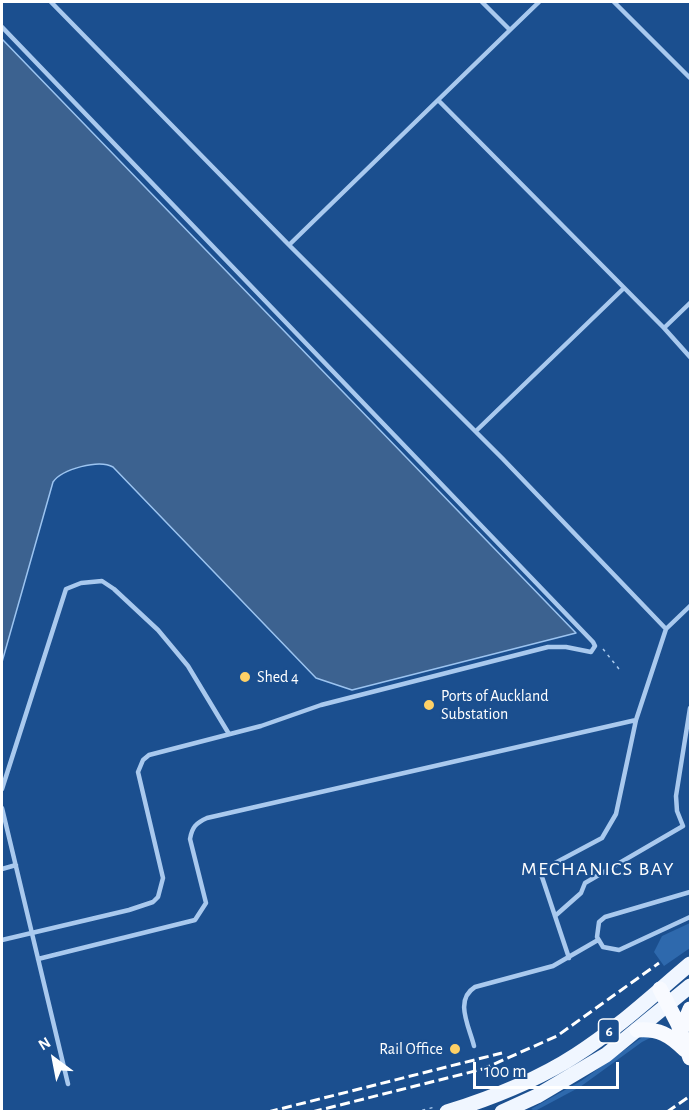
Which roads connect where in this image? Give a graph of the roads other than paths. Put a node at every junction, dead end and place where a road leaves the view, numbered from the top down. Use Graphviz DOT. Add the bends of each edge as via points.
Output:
graph roads {
  1 [pos="51,2"];
  2 [pos="482,2"];
  3 [pos="539,2"];
  4 [pos="614,2"];
  5 [pos="2,27"];
  6 [pos="510,30"];
  7 [pos="690,78"];
  8 [pos="438,100"];
  9 [pos="289,245"];
  10 [pos="624,288"];
  11 [pos="690,303"];
  12 [pos="664,328"];
  13 [pos="690,357"];
  14 [pos="476,431"];
  15 [pos="690,606"];
  16 [pos="666,629"];
  17 [pos="690,708"];
  18 [pos="636,720"];
  19 [pos="229,734"];
  20 [pos="2,789"];
  21 [pos="2,808"];
  22 [pos="2,814"];
  23 [pos="16,865"];
  24 [pos="2,869"];
  25 [pos="690,892"];
  26 [pos="555,916"];
  27 [pos="690,917"];
  28 [pos="32,934"];
  29 [pos="2,940"];
  30 [pos="598,940"];
  31 [pos="569,958"];
  32 [pos="38,959"];
  33 [pos="690,964"];
  34 [pos="690,986"];
  35 [pos="660,988"];
  36 [pos="669,1004"];
  37 [pos="690,1009"];
  38 [pos="637,1030"];
  39 [pos="679,1035"];
  40 [pos="474,1046"];
  41 [pos="690,1056"];
  42 [pos="68,1084"];
  43 [pos="447,1112"];
  44 [pos="502,1112"];
  1 -- 9 [label="lane"];
  2 -- 6 [label="lane"];
  3 -- 6 [label="lane"];
  4 -- 7 [label="lane"];
  5 -- 19 [label="lane" via="595,646 591,652 548,647 321,705"];
  6 -- 8 [label="lane"];
  8 -- 9 [label="lane"];
  8 -- 10 [label="lane"];
  9 -- 14 [label="lane"];
  10 -- 12 [label="lane"];
  10 -- 14 [label="lane"];
  11 -- 12 [label="lane"];
  12 -- 13 [label="lane"];
  14 -- 16 [label="lane"];
  15 -- 16 [label="lane"];
  16 -- 18 [label="lane"];
  17 -- 26 [label="lane" via="676,796 683,826 585,883 581,893"];
  18 -- 26 [label="lane" via="616,814 602,838 540,871"];
  18 -- 32 [label="lane" via="207,818 197,822 190,839 206,903 195,920"];
  19 -- 20 [label="lane" via="188,666 158,630 102,581 81,584 66,589"];
  19 -- 28 [label="lane" via="149,755 139,766 139,781 163,878 158,897 129,910"];
  21 -- 22 [label="lane"];
  22 -- 23 [label="lane"];
  23 -- 24 [label="lane"];
  23 -- 28 [label="lane"];
  25 -- 30 [label="lane" via="605,917 597,928"];
  26 -- 31 [label="lane"];
  27 -- 30 [label="lane" via="619,950 603,947"];
  28 -- 29 [label="lane"];
  28 -- 32 [label="lane"];
  30 -- 31 [label="lane"];
  31 -- 40 [label="lane" via="470,990 463,1005"];
  32 -- 42 [label="lane"];
  33 -- 35 [label="main road, 6"];
  34 -- 36 [label="main road, 6"];
  35 -- 36 [label="highway"];
  35 -- 43 [label="main road, 6" via="595,1042 553,1069"];
  36 -- 38 [label="main road, 6"];
  36 -- 39 [label="highway"];
  37 -- 39 [label="highway"];
  38 -- 39 [label="highway"];
  38 -- 44 [label="main road, 6" via="573,1077"];
  39 -- 41 [label="highway"];
}
